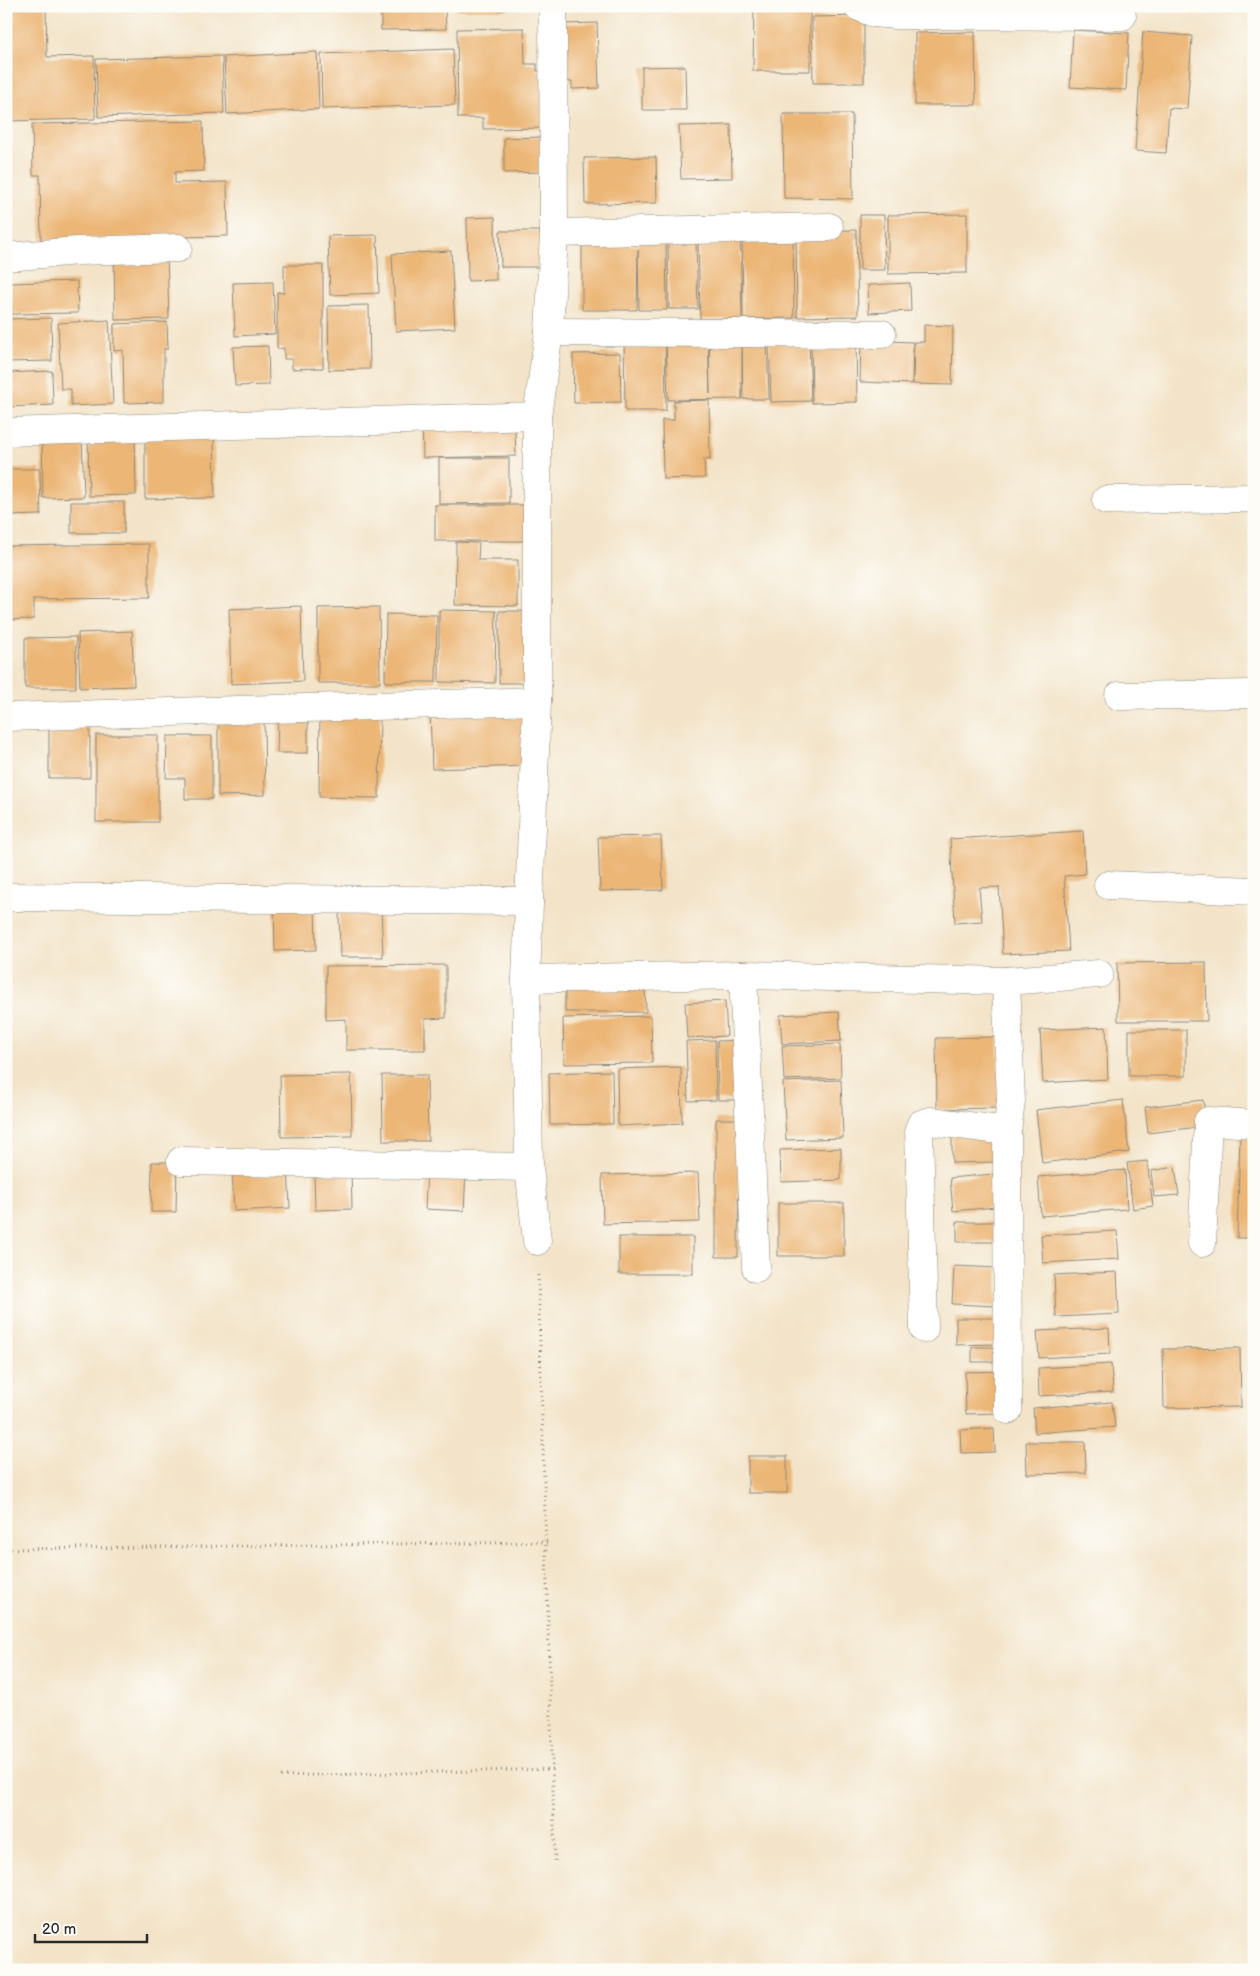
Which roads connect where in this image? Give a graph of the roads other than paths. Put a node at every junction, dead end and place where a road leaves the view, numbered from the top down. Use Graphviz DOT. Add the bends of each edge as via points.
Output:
graph roads {
  1 [pos="553,6"];
  2 [pos="858,6"];
  3 [pos="1122,16"];
  4 [pos="829,227"];
  5 [pos="554,233"];
  6 [pos="178,248"];
  7 [pos="6,256"];
  8 [pos="548,332"];
  9 [pos="882,334"];
  10 [pos="536,416"];
  11 [pos="6,432"];
  12 [pos="1254,498"];
  13 [pos="1106,500"];
  14 [pos="1254,694"];
  15 [pos="1120,696"];
  16 [pos="536,700"];
  17 [pos="6,717"];
  18 [pos="1108,886"];
  19 [pos="1254,891"];
  20 [pos="6,897"];
  21 [pos="529,901"];
  22 [pos="1099,974"];
  23 [pos="742,975"];
  24 [pos="526,980"];
  25 [pos="1006,981"];
  26 [pos="1254,1124"];
  27 [pos="1007,1131"];
  28 [pos="181,1161"];
  29 [pos="529,1167"];
  30 [pos="537,1241"];
  31 [pos="1202,1243"];
  32 [pos="756,1268"];
  33 [pos="924,1329"];
  34 [pos="1008,1410"];
  1 -- 5 [label="street"];
  2 -- 3 [label="street" via="874,13 896,15"];
  4 -- 5 [label="street"];
  5 -- 8 [label="street"];
  6 -- 7 [label="street"];
  8 -- 9 [label="street"];
  8 -- 10 [label="street"];
  10 -- 11 [label="street"];
  10 -- 16 [label="street"];
  12 -- 13 [label="street"];
  14 -- 15 [label="street"];
  16 -- 17 [label="street"];
  16 -- 21 [label="street"];
  18 -- 19 [label="street"];
  20 -- 21 [label="street"];
  21 -- 24 [label="street"];
  22 -- 25 [label="street"];
  23 -- 24 [label="street"];
  23 -- 25 [label="street"];
  23 -- 32 [label="street"];
  24 -- 29 [label="street"];
  25 -- 27 [label="street" via="1010,1101"];
  26 -- 31 [label="street" via="1208,1121"];
  27 -- 33 [label="street" via="930,1121 921,1124"];
  27 -- 34 [label="street"];
  28 -- 29 [label="street"];
  29 -- 30 [label="street"];
}
